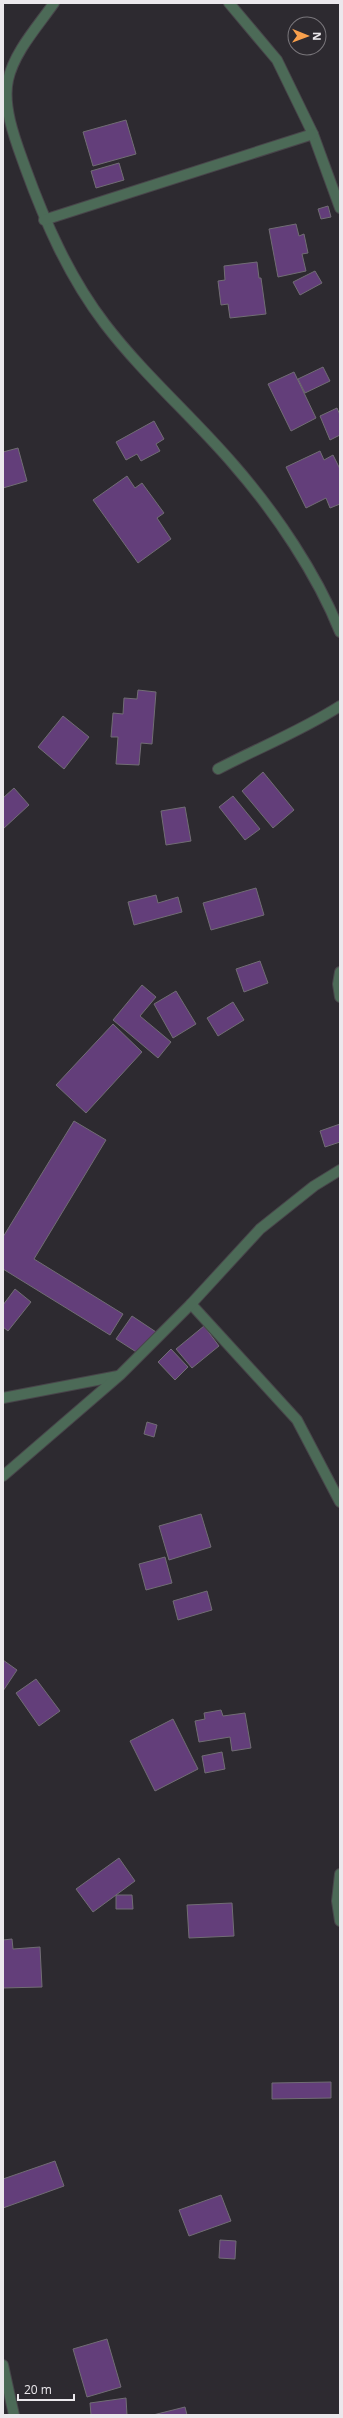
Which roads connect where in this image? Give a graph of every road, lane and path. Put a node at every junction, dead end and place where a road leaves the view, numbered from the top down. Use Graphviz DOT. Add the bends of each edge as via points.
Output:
graph roads {
  1 [pos="54,3"];
  2 [pos="230,3"];
  3 [pos="5,81"];
  4 [pos="313,134"];
  5 [pos="340,208"];
  6 [pos="44,220"];
  7 [pos="340,632"];
  8 [pos="340,706"];
  9 [pos="218,769"];
  10 [pos="340,972"];
  11 [pos="340,998"];
  12 [pos="340,1170"];
  13 [pos="191,1304"];
  14 [pos="120,1375"];
  15 [pos="3,1398"];
  16 [pos="3,1476"];
  17 [pos="340,1502"];
  18 [pos="340,1874"];
  19 [pos="340,1922"];
  20 [pos="3,2365"];
  21 [pos="14,2415"];
  1 -- 3 [label="street" via="15,61"];
  2 -- 4 [label="street" via="276,60"];
  3 -- 6 [label="street" via="7,106 20,154"];
  4 -- 5 [label="street"];
  4 -- 6 [label="street"];
  6 -- 7 [label="street" via="75,277 105,323 156,384 234,465 299,553 327,600"];
  8 -- 9 [label="street" via="312,724"];
  10 -- 11 [label="street"];
  12 -- 13 [label="street" via="314,1186 260,1229"];
  13 -- 14 [label="street"];
  13 -- 17 [label="street" via="297,1420"];
  14 -- 15 [label="street"];
  14 -- 16 [label="street"];
  18 -- 19 [label="street" via="337,1901"];
  20 -- 21 [label="street"];
}
